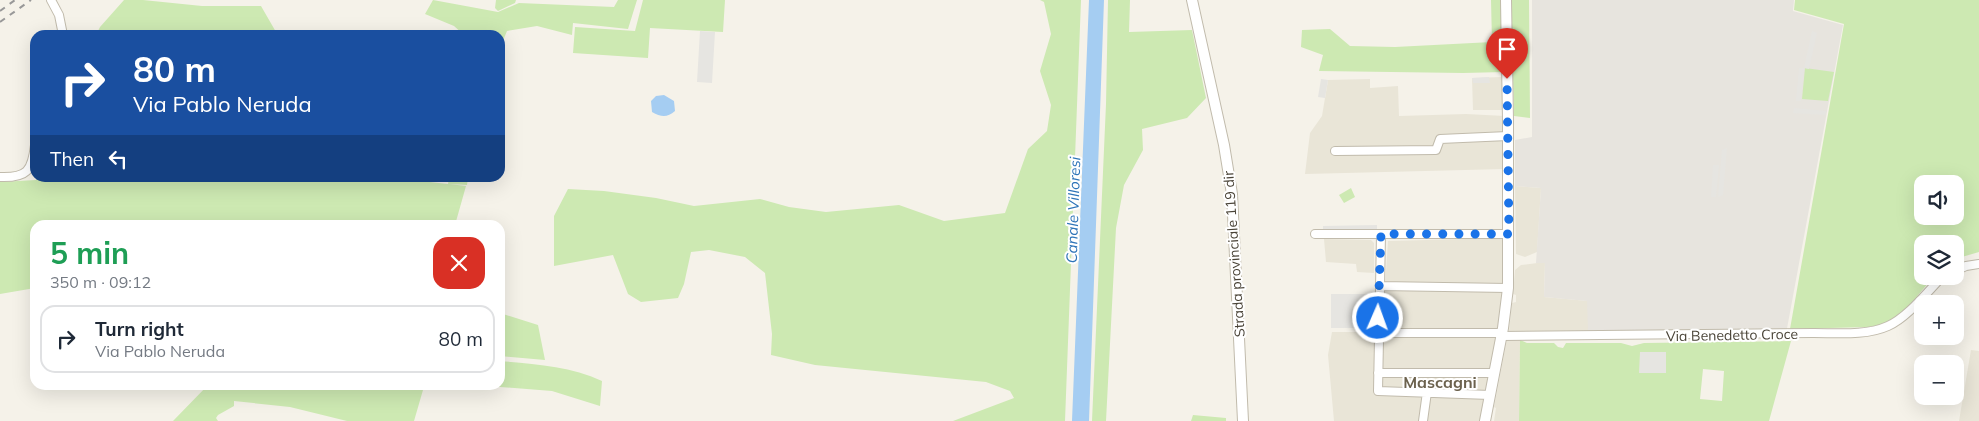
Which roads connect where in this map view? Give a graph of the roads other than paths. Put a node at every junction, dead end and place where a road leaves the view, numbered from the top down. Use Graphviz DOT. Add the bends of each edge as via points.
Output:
graph roads {
  1 [pos="51,0"];
  2 [pos="1192,0"];
  3 [pos="1506,0"];
  4 [pos="62,30"];
  5 [pos="1508,136"];
  6 [pos="1335,151"];
  7 [pos="30,168"];
  8 [pos="0,178"];
  9 [pos="1315,234"];
  10 [pos="1381,234"];
  11 [pos="1509,234"];
  12 [pos="1979,264"];
  13 [pos="1964,267"];
  14 [pos="1934,285"];
  15 [pos="1380,286"];
  16 [pos="1508,288"];
  17 [pos="1379,333"];
  18 [pos="1502,334"];
  19 [pos="1378,373"];
  20 [pos="1494,373"];
  21 [pos="1427,392"];
  22 [pos="1490,395"];
  23 [pos="1243,421"];
  24 [pos="1423,421"];
  25 [pos="1485,421"];
  1 -- 4 [label="street" via="61,19"];
  2 -- 23 [label="street, Strada provinciale 119 dir" via="1232,194"];
  3 -- 5 [label="street"];
  5 -- 6 [label="street" via="1440,139 1436,150"];
  5 -- 11 [label="street"];
  7 -- 8 [label="street" via="16,177"];
  9 -- 10 [label="street"];
  10 -- 11 [label="street"];
  10 -- 15 [label="street"];
  11 -- 16 [label="street"];
  12 -- 13 [label="street"];
  14 -- 18 [label="street, Via Benedetto Croce" via="1899,319 1879,329 1858,332"];
  15 -- 16 [label="street"];
  15 -- 17 [label="street"];
  16 -- 18 [label="street"];
  17 -- 18 [label="street, Via Benedetto Croce"];
  17 -- 19 [label="street"];
  18 -- 20 [label="street"];
  19 -- 20 [label="street"];
  19 -- 21 [label="street" via="1378,391"];
  20 -- 22 [label="street"];
  21 -- 22 [label="street"];
  21 -- 24 [label="street"];
  22 -- 25 [label="street"];
}
